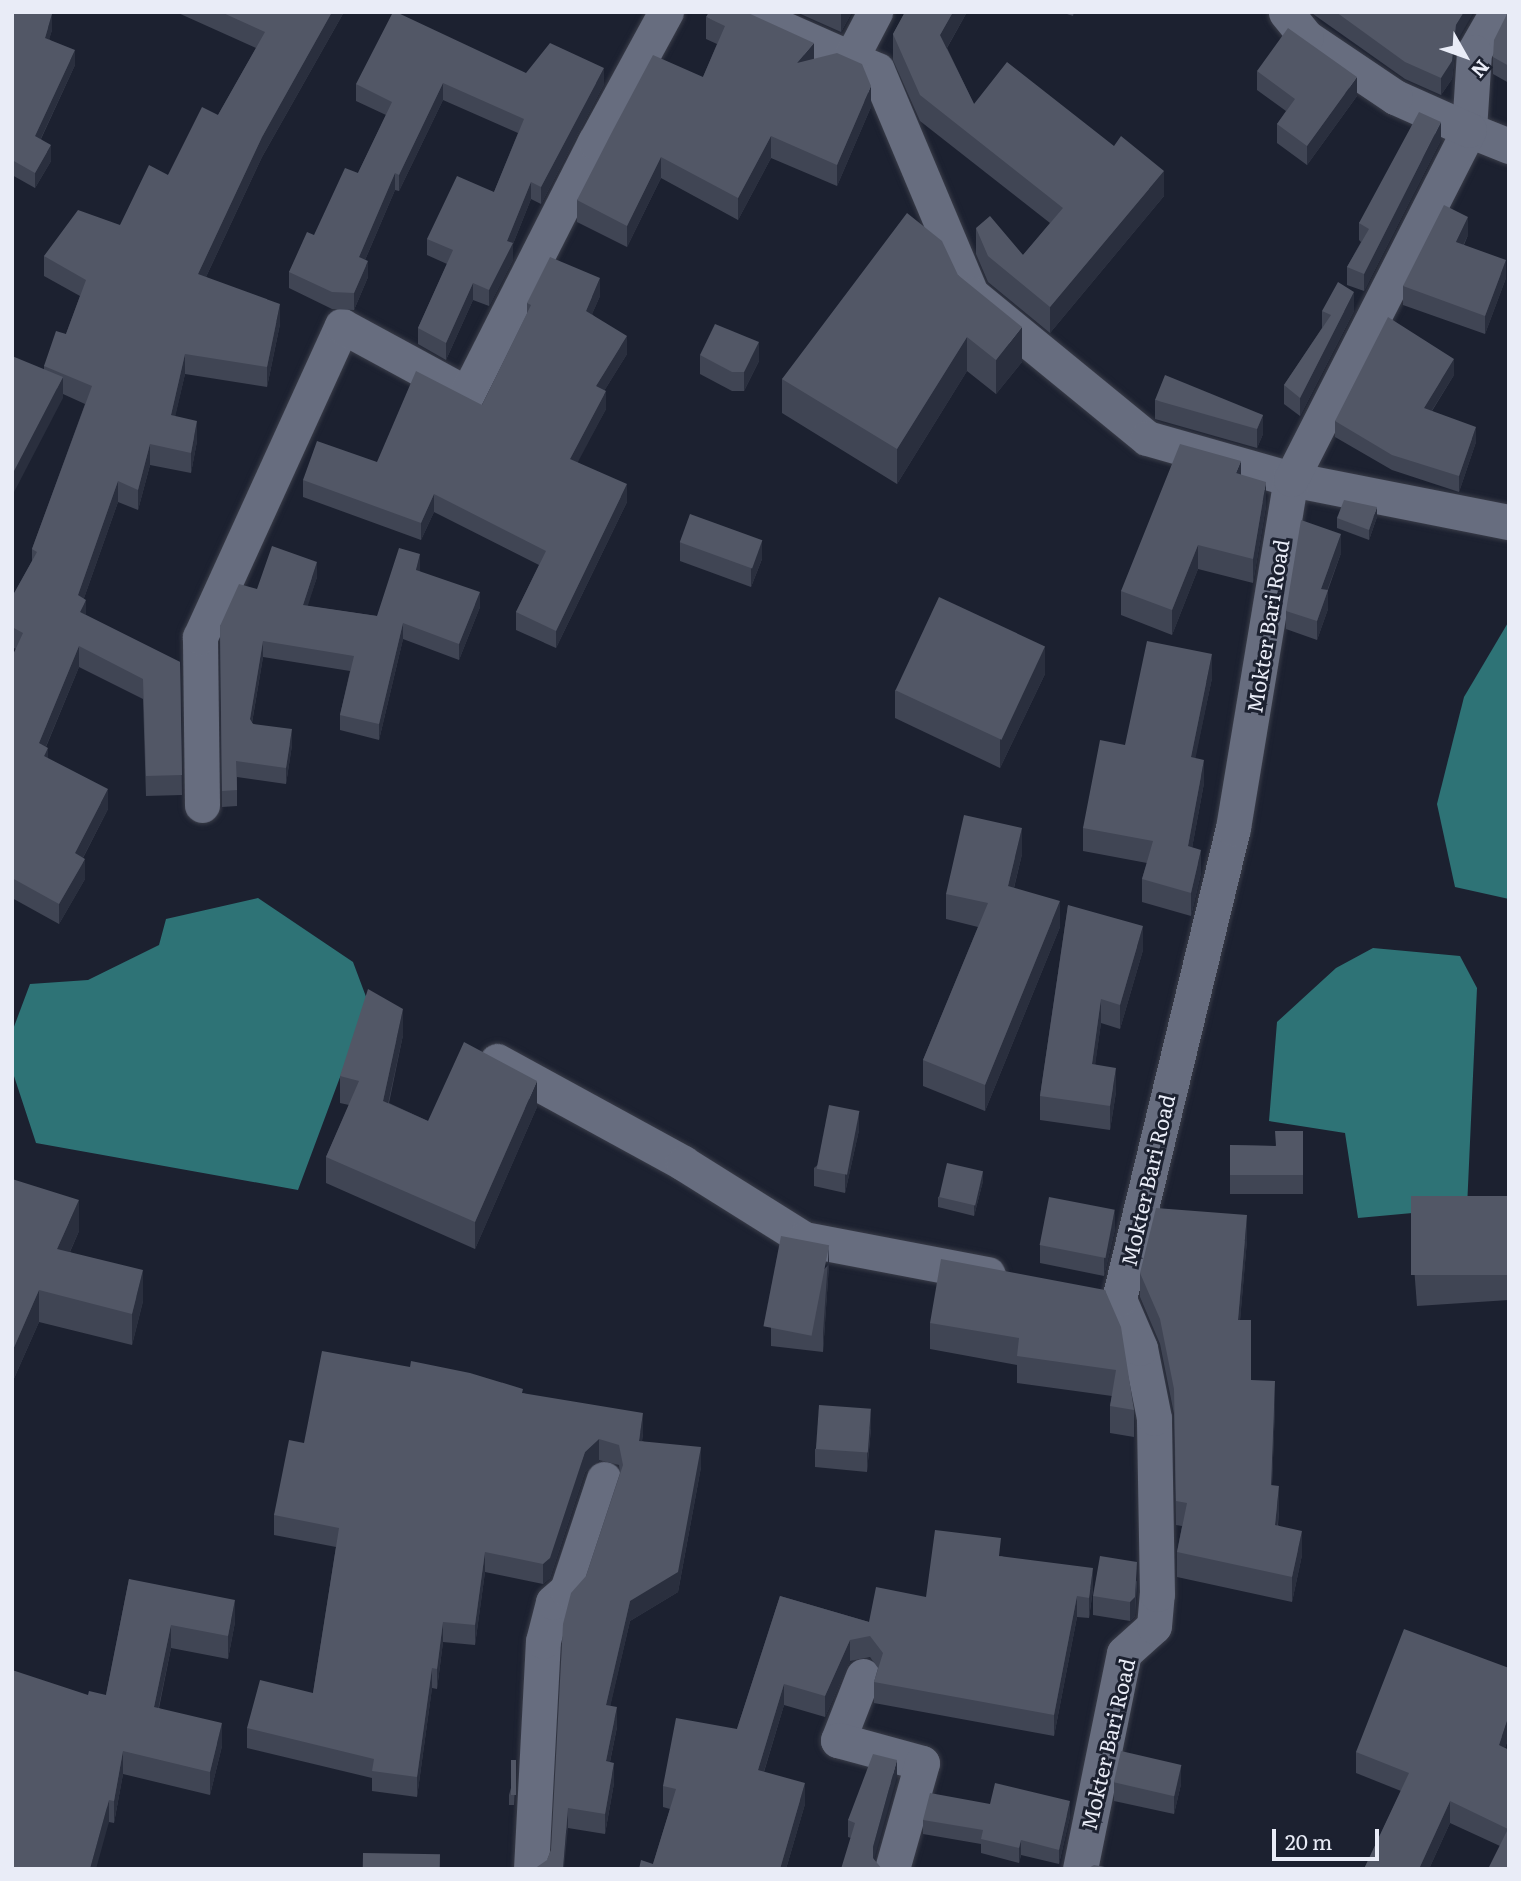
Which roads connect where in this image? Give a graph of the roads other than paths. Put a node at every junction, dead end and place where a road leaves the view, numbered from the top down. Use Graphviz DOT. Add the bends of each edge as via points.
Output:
graph roads {
  1 [pos="666,12"];
  2 [pos="746,12"];
  3 [pos="875,12"];
  4 [pos="1286,12"];
  5 [pos="1497,12"];
  6 [pos="851,58"];
  7 [pos="1469,130"];
  8 [pos="1509,146"];
  9 [pos="1291,479"];
  10 [pos="1509,522"];
  11 [pos="202,805"];
  12 [pos="471,1048"];
  13 [pos="1023,1280"];
  14 [pos="604,1479"];
  15 [pos="863,1676"];
  16 [pos="531,1869"];
  17 [pos="892,1869"];
  18 [pos="1080,1869"];
  1 -- 11 [label="street" via="467,394 342,326 200,637"];
  2 -- 6 [label="street"];
  3 -- 6 [label="street"];
  4 -- 7 [label="street" via="1306,37 1395,97"];
  5 -- 7 [label="street" via="1474,52"];
  6 -- 9 [label="street" via="877,70 971,295 1147,438"];
  7 -- 8 [label="street"];
  7 -- 9 [label="street, Mokter Bari Road"];
  9 -- 10 [label="street"];
  9 -- 18 [label="street, Mokter Bari Road" via="1233,828 1105,1296 1140,1348 1154,1418 1157,1594 1154,1626 1124,1653"];
  12 -- 13 [label="street" via="683,1163 804,1239"];
  14 -- 16 [label="street" via="567,1590 553,1602 543,1641"];
  15 -- 17 [label="street" via="838,1740 922,1763"];
}
